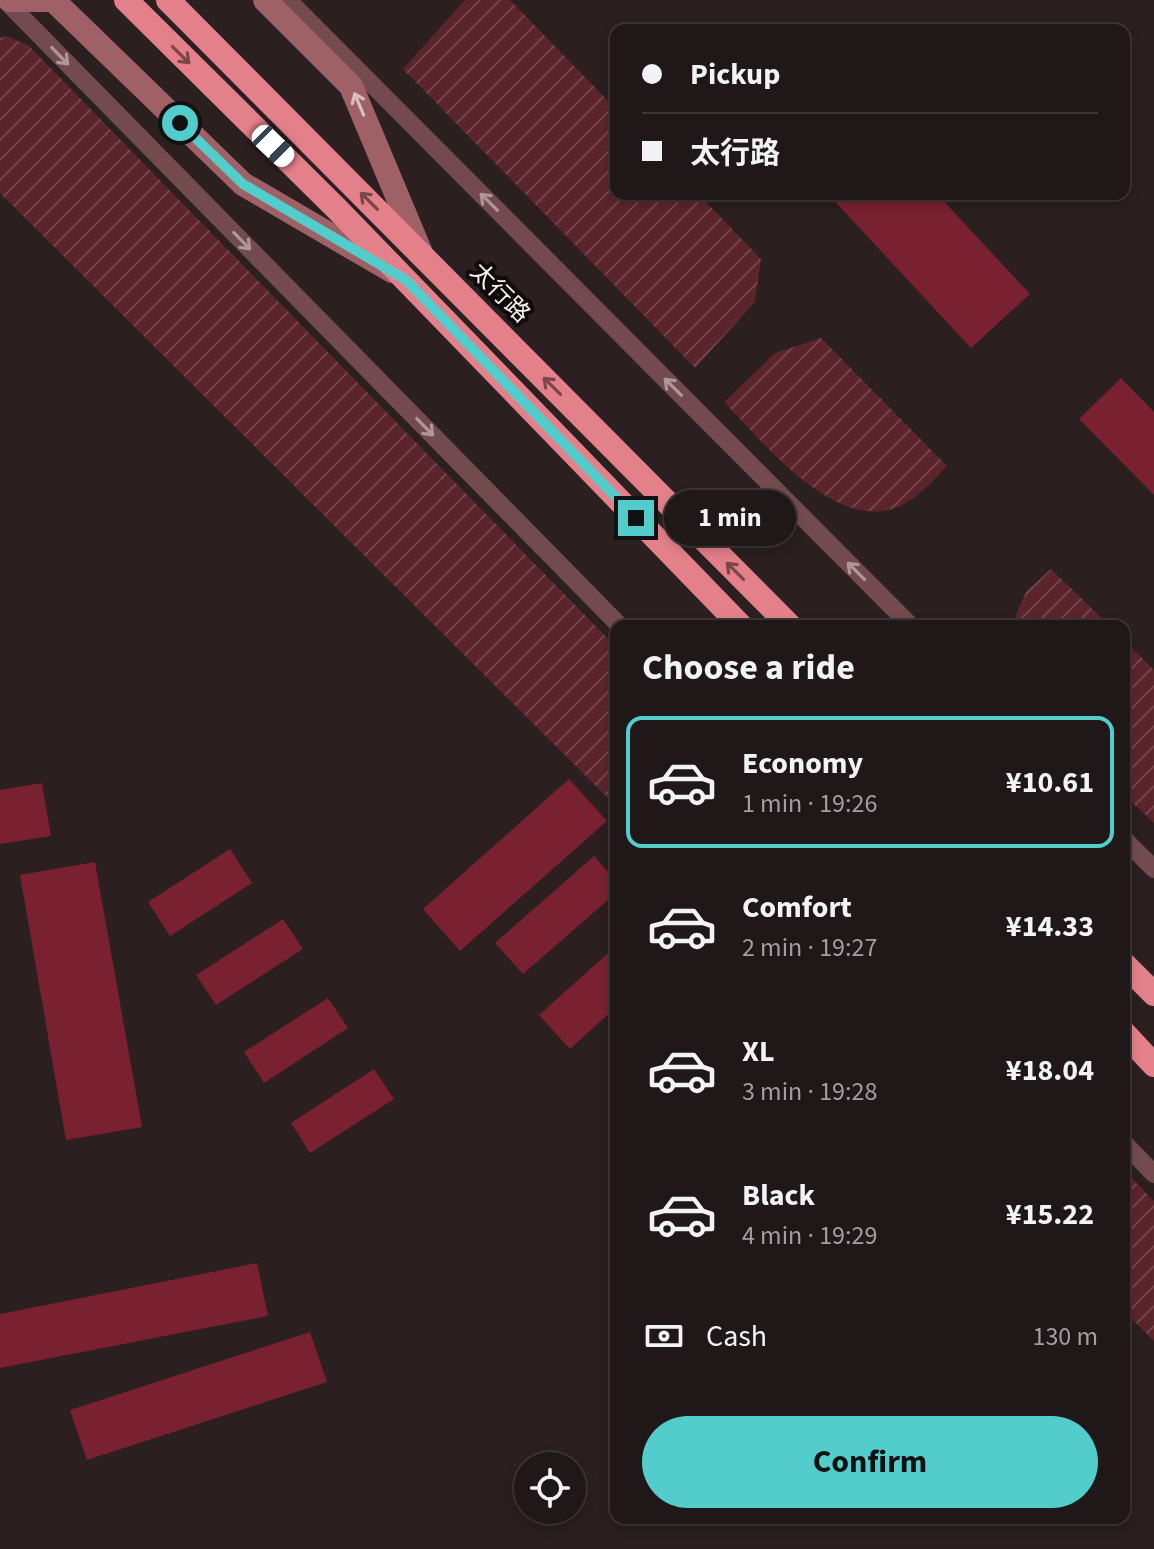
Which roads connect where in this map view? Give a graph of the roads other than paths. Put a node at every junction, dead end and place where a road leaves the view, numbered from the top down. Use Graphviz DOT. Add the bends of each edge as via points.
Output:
graph roads {
  1 [pos="8,0"];
  2 [pos="53,0"];
  3 [pos="126,0"];
  4 [pos="168,0"];
  5 [pos="265,0"];
  6 [pos="288,0"];
  7 [pos="421,253"];
  8 [pos="406,280"];
  9 [pos="614,620"];
  10 [pos="735,620"];
  11 [pos="784,620"];
  12 [pos="905,620"];
  13 [pos="1130,845"];
  14 [pos="1154,869"];
  15 [pos="1130,970"];
  16 [pos="1154,994"];
  17 [pos="1130,1039"];
  18 [pos="1154,1065"];
  19 [pos="1130,1149"];
  20 [pos="1154,1174"];
  1 -- 2 [label="main road"];
  1 -- 9 [label="lane, one-way"];
  2 -- 8 [label="main road" via="243,184"];
  3 -- 8 [label="highway, one-way"];
  7 -- 4 [label="highway, 太行路, one-way"];
  7 -- 5 [label="main road, one-way" via="351,86"];
  12 -- 6 [label="lane, one-way"];
  11 -- 7 [label="highway, 太行路, one-way"];
  8 -- 10 [label="highway"];
  13 -- 14 [label="lane"];
  15 -- 16 [label="highway"];
  17 -- 18 [label="highway"];
  19 -- 20 [label="lane"];
}
